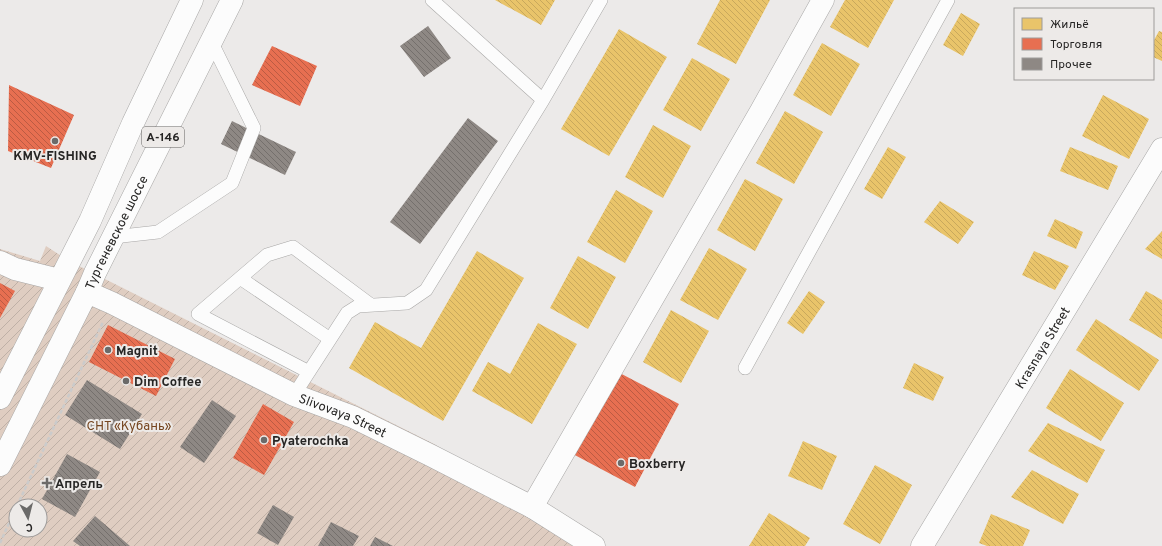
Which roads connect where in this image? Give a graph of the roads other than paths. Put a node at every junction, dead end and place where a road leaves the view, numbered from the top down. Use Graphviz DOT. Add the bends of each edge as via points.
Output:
graph roads {
  1 [pos="192,0"];
  2 [pos="232,0"];
  3 [pos="432,0"];
  4 [pos="602,0"];
  5 [pos="823,0"];
  6 [pos="948,0"];
  7 [pos="211,41"];
  8 [pos="543,100"];
  9 [pos="1162,149"];
  10 [pos="113,237"];
  11 [pos="0,262"];
  12 [pos="240,278"];
  13 [pos="59,280"];
  14 [pos="86,292"];
  15 [pos="371,305"];
  16 [pos="330,338"];
  17 [pos="745,368"];
  18 [pos="309,372"];
  19 [pos="294,395"];
  20 [pos="0,398"];
  21 [pos="0,465"];
  22 [pos="532,507"];
  23 [pos="594,546"];
  24 [pos="922,546"];
  1 -- 13 [label="main road, А-146" via="133,123 90,221"];
  2 -- 7 [label="main road, Тургеневское шоссе / А-146"];
  3 -- 8 [label="lane"];
  4 -- 8 [label="lane"];
  5 -- 22 [label="main road"];
  6 -- 17 [label="lane"];
  7 -- 10 [label="main road, Тургеневское шоссе / А-146"];
  7 -- 10 [label="lane" via="254,128 232,183 158,232"];
  8 -- 15 [label="lane" via="426,290 407,303"];
  9 -- 24 [label="main road, Krasnaya Street"];
  10 -- 14 [label="main road, Тургеневское шоссе / А-146"];
  11 -- 13 [label="main road" via="14,269"];
  12 -- 15 [label="lane" via="267,255 293,247"];
  12 -- 16 [label="lane"];
  12 -- 18 [label="lane" via="198,314"];
  13 -- 20 [label="main road, А-146"];
  14 -- 19 [label="main road, Slivovaya Street"];
  14 -- 21 [label="main road, Тургеневское шоссе / А-146"];
  15 -- 16 [label="lane" via="358,306 347,313"];
  16 -- 18 [label="lane"];
  18 -- 19 [label="lane"];
  19 -- 22 [label="main road, Slivovaya Street" via="352,417"];
  22 -- 23 [label="main road, Slivovaya Street"];
}
